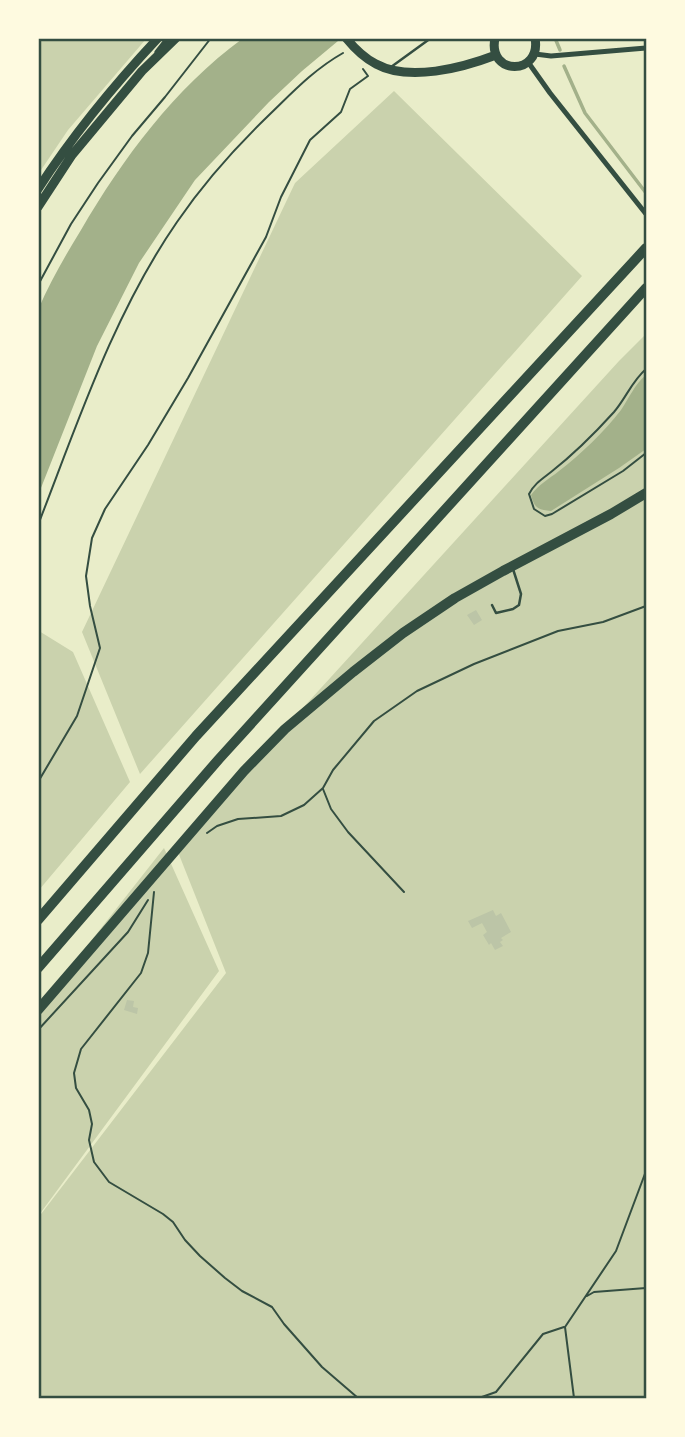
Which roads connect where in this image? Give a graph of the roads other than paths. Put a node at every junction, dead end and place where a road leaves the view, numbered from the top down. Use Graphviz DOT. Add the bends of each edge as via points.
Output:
graph roads {
  1 [pos="158,38"];
  2 [pos="168,38"];
  3 [pos="176,38"];
  4 [pos="431,38"];
  5 [pos="495,38"];
  6 [pos="535,38"];
  7 [pos="349,41"];
  8 [pos="646,48"];
  9 [pos="535,54"];
  10 [pos="496,55"];
  11 [pos="528,62"];
  12 [pos="388,69"];
  13 [pos="142,71"];
  14 [pos="38,189"];
  15 [pos="38,207"];
  16 [pos="646,214"];
  17 [pos="644,251"];
  18 [pos="646,288"];
  19 [pos="646,493"];
  20 [pos="512,566"];
  21 [pos="492,605"];
  22 [pos="38,920"];
  23 [pos="38,968"];
  24 [pos="38,1010"];
  1 -- 14 [label="main road" via="61,154"];
  2 -- 13 [label="street"];
  3 -- 13 [label="main road"];
  4 -- 12 [label="lane"];
  5 -- 10 [label="main road"];
  6 -- 9 [label="main road"];
  7 -- 12 [label="main road" via="366,58"];
  8 -- 9 [label="street" via="551,57"];
  9 -- 11 [label="main road"];
  10 -- 11 [label="main road" via="510,66"];
  10 -- 12 [label="main road" via="427,71"];
  11 -- 16 [label="street"];
  13 -- 15 [label="main road" via="72,155"];
  17 -- 22 [label="highway" via="196,736"];
  18 -- 23 [label="highway" via="219,759"];
  19 -- 20 [label="highway"];
  20 -- 21 [label="lane" via="521,594 519,605 496,613"];
  20 -- 24 [label="highway" via="403,633 285,729"];
}
